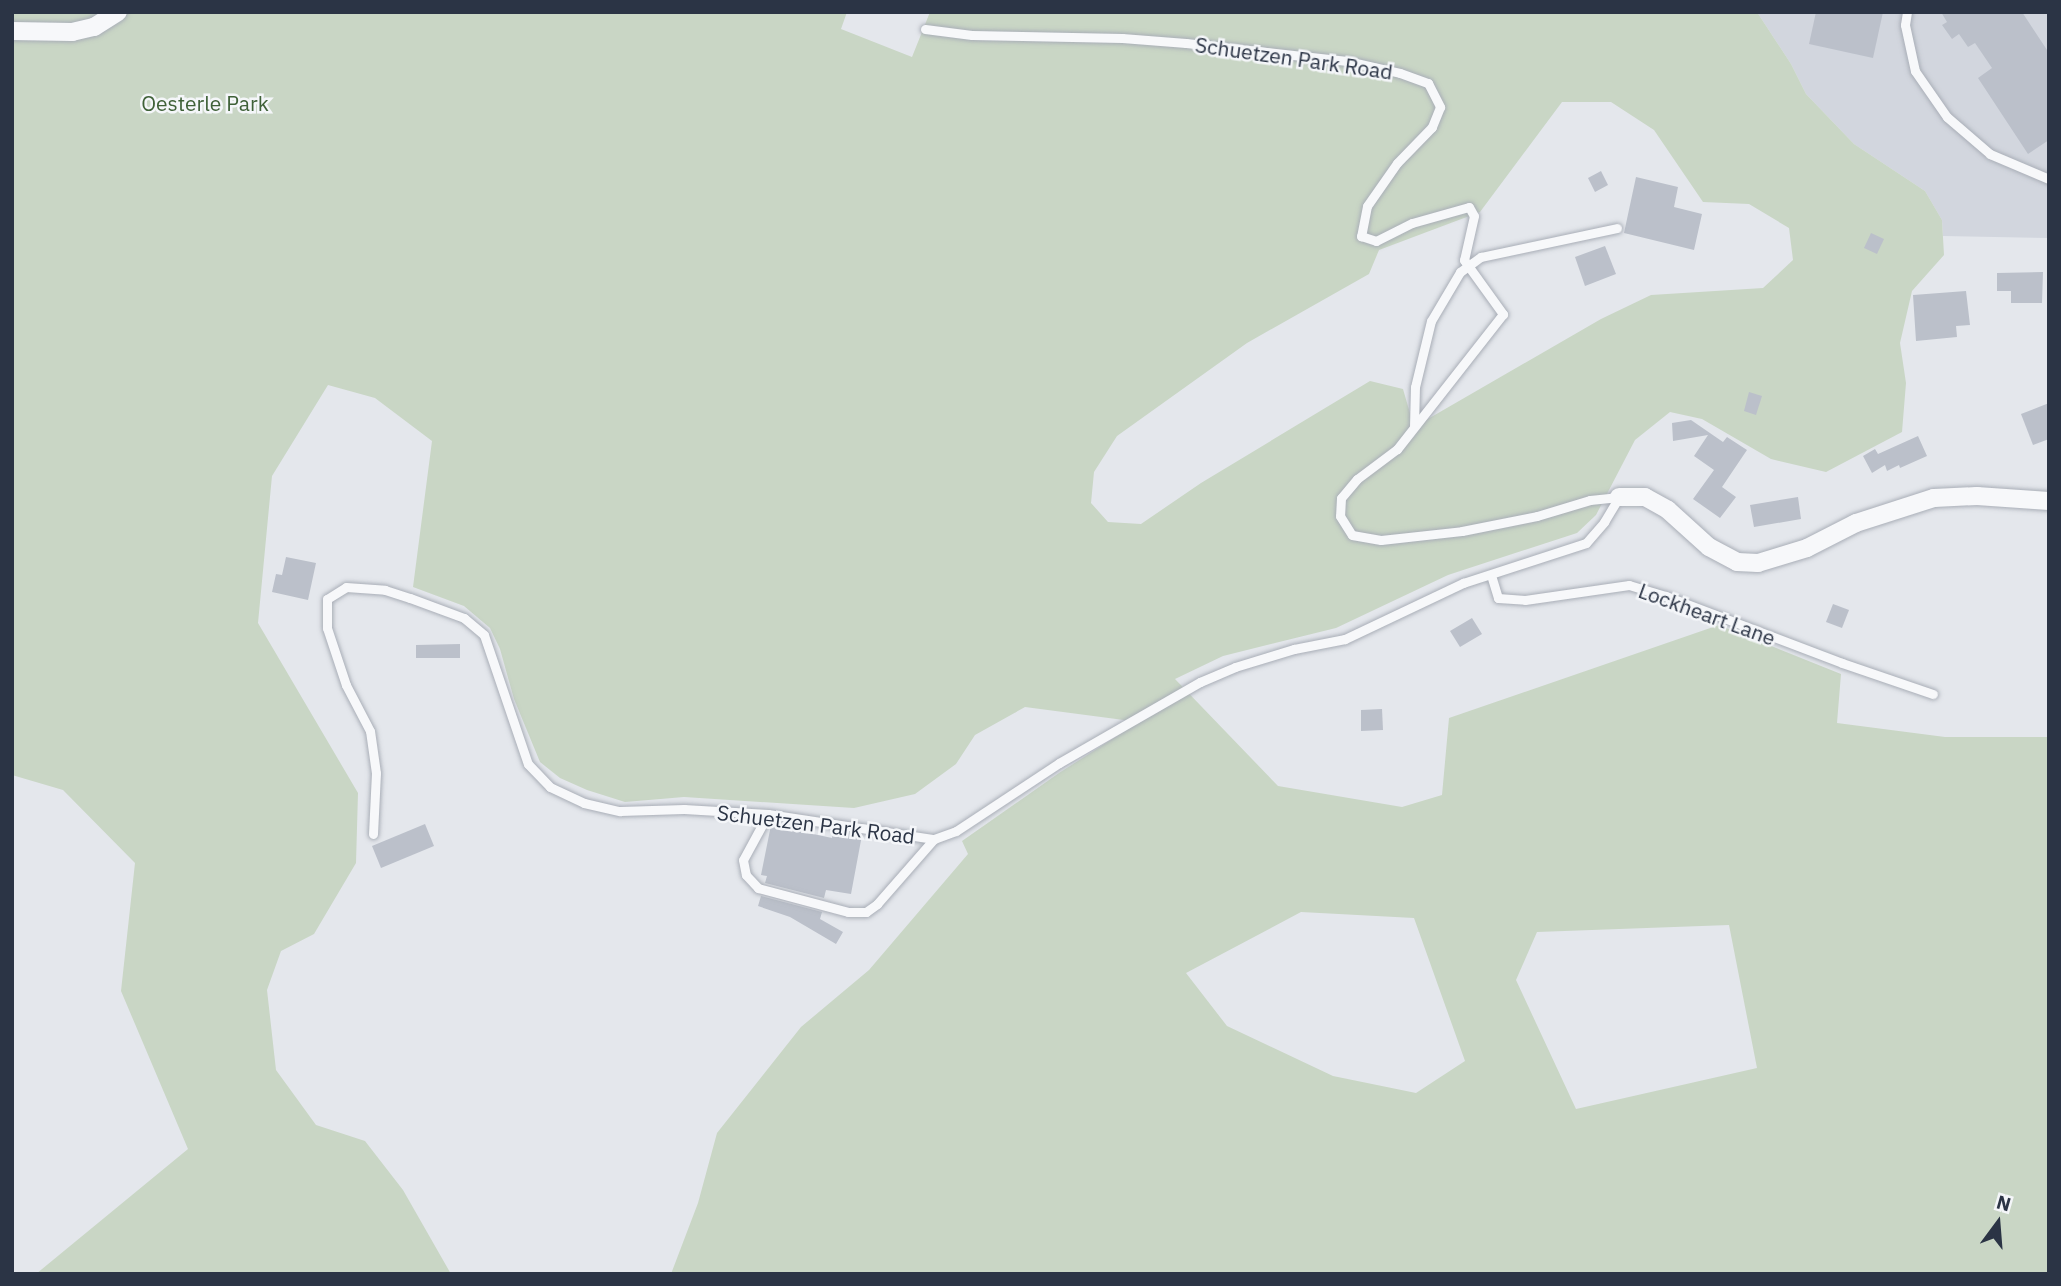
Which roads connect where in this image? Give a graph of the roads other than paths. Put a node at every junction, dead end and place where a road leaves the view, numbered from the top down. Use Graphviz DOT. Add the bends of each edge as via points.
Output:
graph roads {
  1 [pos="118,12"];
  2 [pos="1907,12"];
  3 [pos="925,29"];
  4 [pos="12,31"];
  5 [pos="2049,179"];
  6 [pos="1617,229"];
  7 [pos="1467,267"];
  8 [pos="1414,428"];
  9 [pos="1619,496"];
  10 [pos="2049,501"];
  11 [pos="1491,575"];
  12 [pos="1933,694"];
  13 [pos="768,814"];
  14 [pos="373,834"];
  15 [pos="934,839"];
  1 -- 4 [label="street" via="94,27 72,32"];
  2 -- 5 [label="lane" via="1905,25 1915,71 1947,117 1990,155"];
  3 -- 7 [label="lane, Schuetzen Park Road" via="1186,43 1348,61 1428,83 1440,107 1432,127 1397,163 1367,206 1361,236 1376,241 1412,223 1469,207 1474,216 1464,249"];
  6 -- 7 [label="lane" via="1493,254"];
  7 -- 8 [label="lane" via="1431,321 1415,387"];
  7 -- 8 [label="lane" via="1503,314"];
  8 -- 9 [label="lane" via="1341,498 1340,516 1352,535 1381,540 1429,536"];
  9 -- 10 [label="street" via="1645,497 1668,510 1709,547 1737,562 1758,564 1807,548 1856,523 1934,498"];
  9 -- 11 [label="lane, Schuetzen Park Road" via="1586,543"];
  11 -- 12 [label="lane, Lockheart Lane" via="1498,598 1511,599 1629,585"];
  11 -- 15 [label="lane, Schuetzen Park Road" via="1463,583 1345,639 1282,653 1200,682 1059,763 956,831"];
  13 -- 14 [label="lane, Schuetzen Park Road" via="620,811 584,803 550,787 528,764 484,635 464,618 410,598 385,590 346,587 327,599 327,628 346,685 370,731 376,773"];
  13 -- 15 [label="lane, Schuetzen Park Road"];
  13 -- 15 [label="lane" via="743,860 746,875 758,888 848,912 866,912 877,904"];
}
